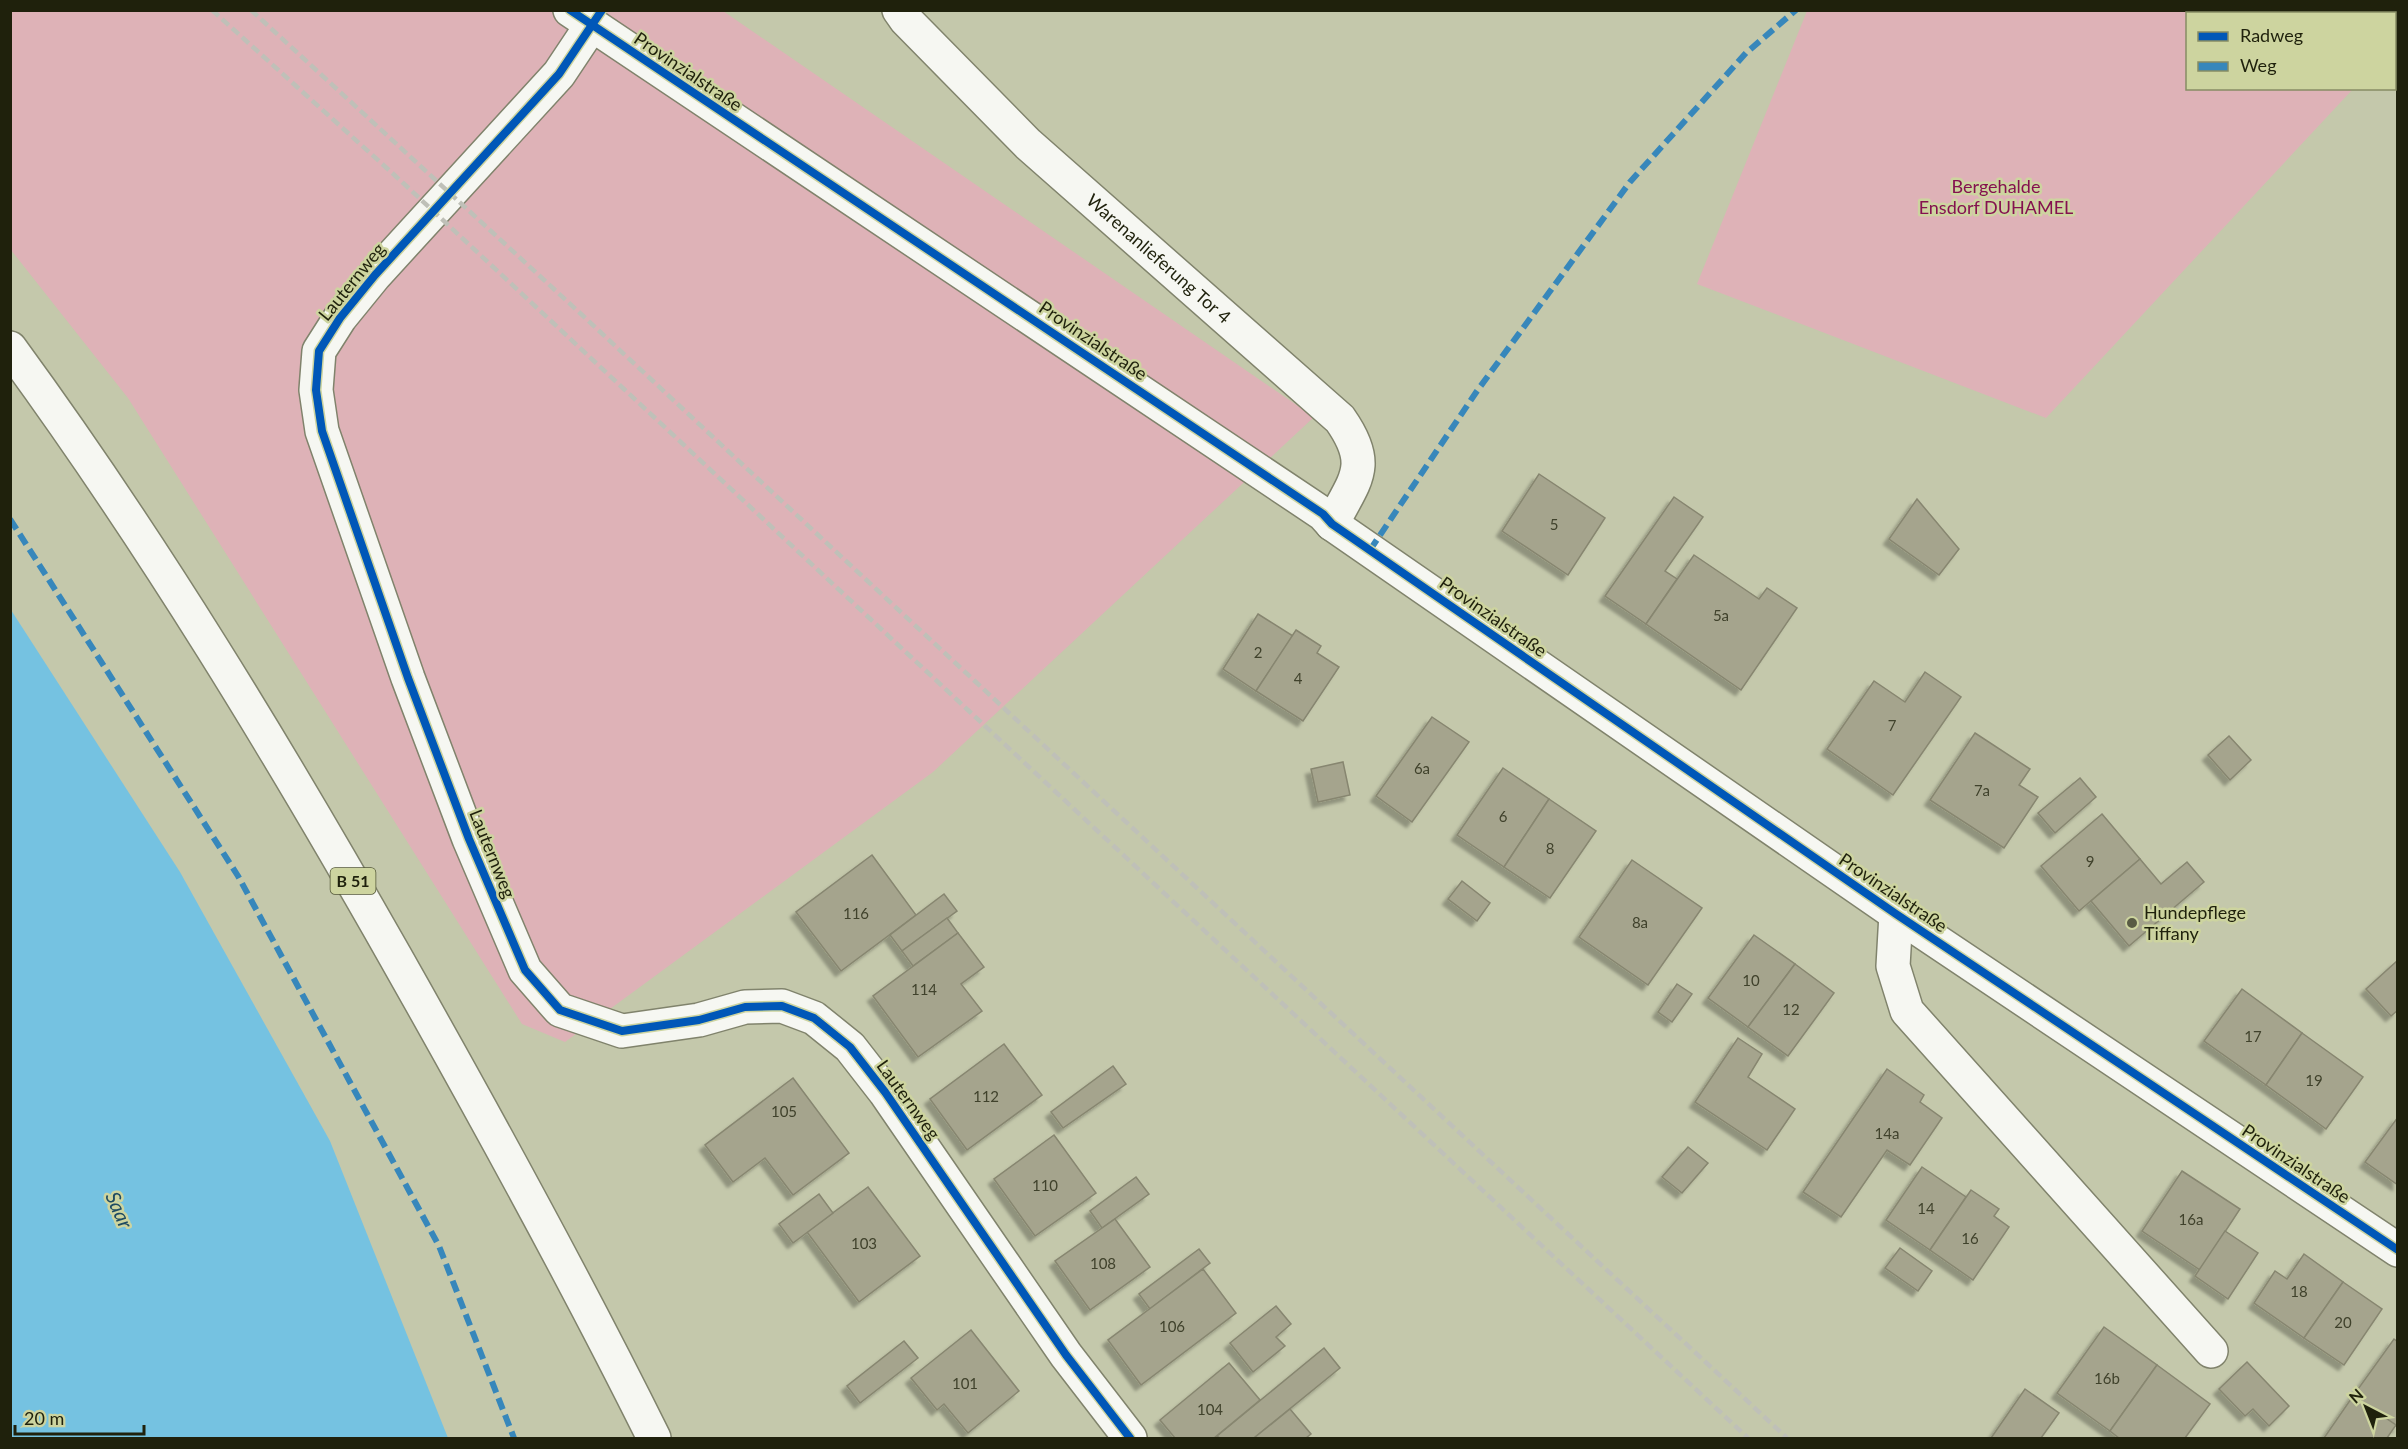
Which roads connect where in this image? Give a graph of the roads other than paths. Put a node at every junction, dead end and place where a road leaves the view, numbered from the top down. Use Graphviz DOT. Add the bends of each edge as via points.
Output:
graph roads {
  1 [pos="899,10"];
  2 [pos="581,18"];
  3 [pos="10,348"];
  4 [pos="1332,524"];
  5 [pos="1896,914"];
  6 [pos="2397,1250"];
  7 [pos="2211,1351"];
  8 [pos="654,1438"];
  9 [pos="1130,1438"];
  1 -- 4 [label="street, Warenanlieferung Tor 4" via="1028,144 1340,419 1355,441 1359,470"];
  2 -- 4 [label="street, Provinzialstraße" via="1187,421"];
  2 -- 9 [label="street, Lauternweg" via="559,74 375,275 319,351 316,390 322,431 469,839 525,970 560,1010 622,1031 699,1020 745,1007 782,1006 814,1018 850,1047 1066,1354"];
  3 -- 8 [label="street, B 51" via="132,523 312,810 507,1153"];
  4 -- 5 [label="street, Provinzialstraße"];
  5 -- 6 [label="street, Provinzialstraße"];
  5 -- 7 [label="street, Provinzialstraße" via="1893,966 1907,1011"];
}
